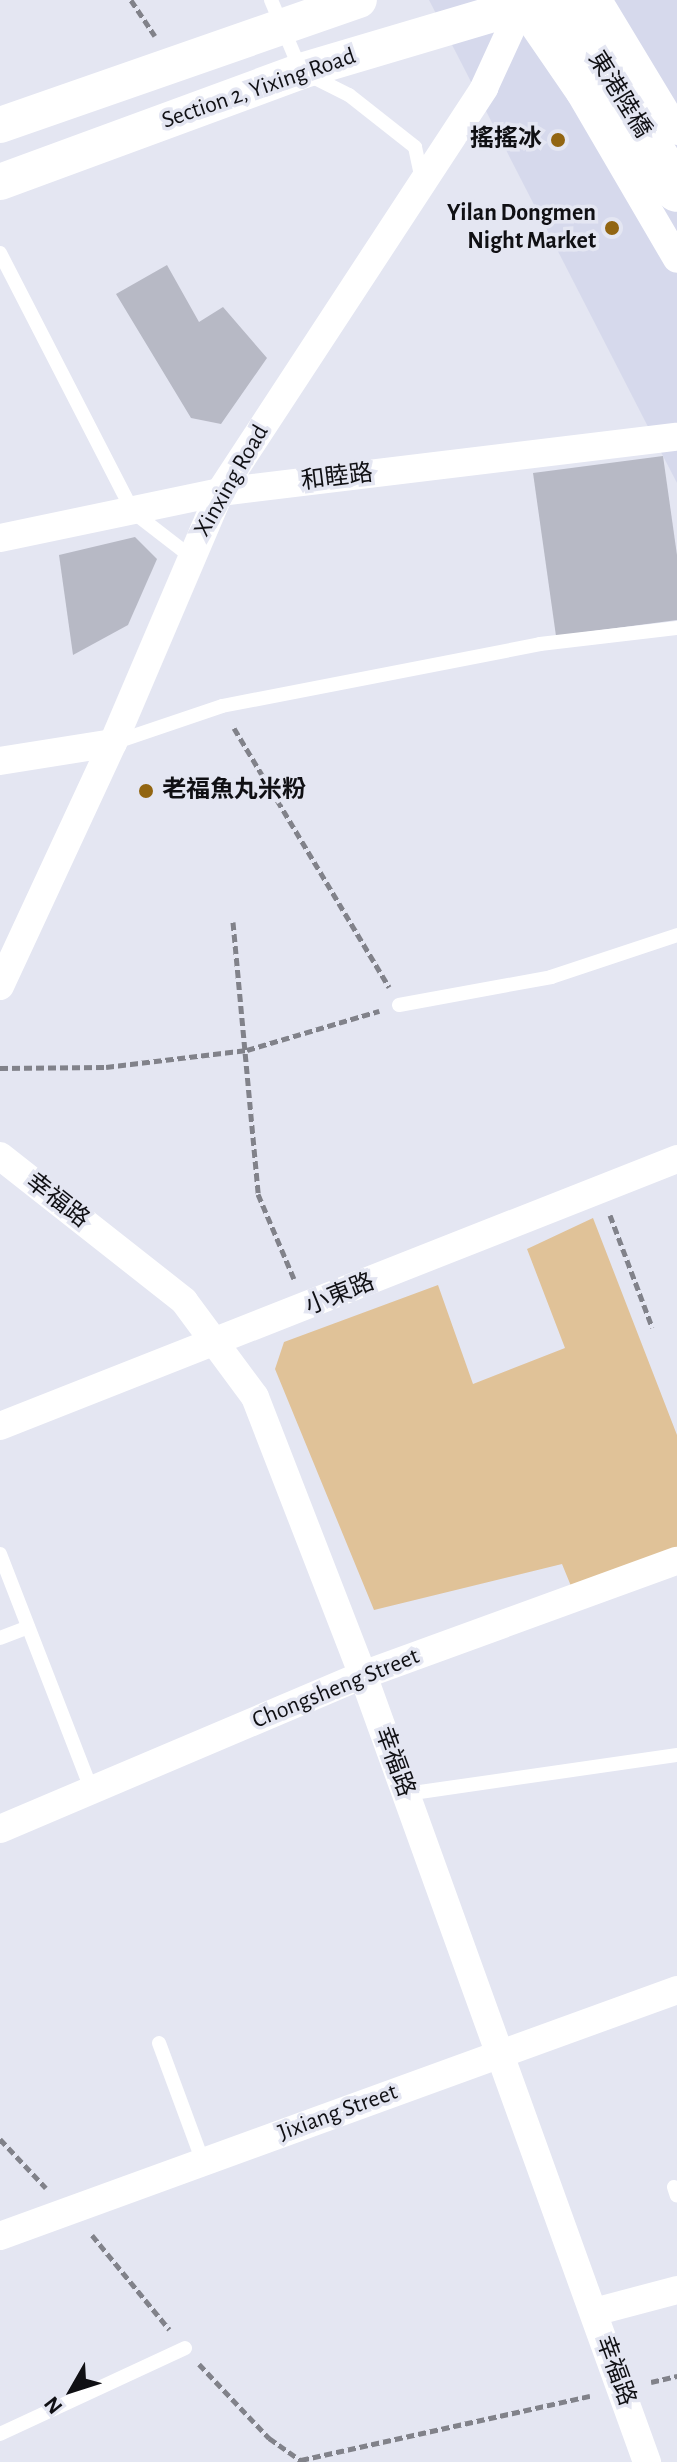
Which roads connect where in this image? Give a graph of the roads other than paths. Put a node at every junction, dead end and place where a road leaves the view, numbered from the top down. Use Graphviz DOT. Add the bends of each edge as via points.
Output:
graph roads {
  1 [pos="359,0"];
  2 [pos="598,0"];
  3 [pos="534,2"];
  4 [pos="278,13"];
  5 [pos="301,71"];
  6 [pos="0,125"];
  7 [pos="677,131"];
  8 [pos="0,182"];
  9 [pos="423,183"];
  10 [pos="677,190"];
  11 [pos="0,253"];
  12 [pos="677,259"];
  13 [pos="677,437"];
  14 [pos="220,492"];
  15 [pos="133,512"];
  16 [pos="0,538"];
  17 [pos="190,556"];
  18 [pos="677,628"];
  19 [pos="113,743"];
  20 [pos="0,761"];
  21 [pos="677,935"];
  22 [pos="0,986"];
  23 [pos="399,1005"];
  24 [pos="0,1156"];
  25 [pos="677,1159"];
  26 [pos="216,1342"];
  27 [pos="0,1426"];
  28 [pos="0,1554"];
  29 [pos="677,1561"];
  30 [pos="28,1627"];
  31 [pos="0,1638"];
  32 [pos="363,1675"];
  33 [pos="677,1755"];
  34 [pos="92,1791"];
  35 [pos="406,1794"];
  36 [pos="0,1829"];
  37 [pos="677,1990"];
  38 [pos="159,2043"];
  39 [pos="500,2055"];
  40 [pos="203,2162"];
  41 [pos="0,2236"];
  42 [pos="677,2290"];
  43 [pos="594,2312"];
  44 [pos="185,2348"];
  45 [pos="0,2434"];
  46 [pos="647,2462"];
  1 -- 4 [label="street"];
  2 -- 7 [label="street"];
  3 -- 5 [label="street, Section 2, Yixing Road"];
  3 -- 9 [label="street, Xinxing Road"];
  3 -- 10 [label="main road, 東港陸橋"];
  3 -- 12 [label="street" via="580,93"];
  4 -- 5 [label="lane"];
  4 -- 6 [label="street"];
  5 -- 8 [label="street, Section 2, Yixing Road"];
  5 -- 9 [label="lane" via="349,95 415,147"];
  9 -- 14 [label="street, Xinxing Road"];
  11 -- 15 [label="lane"];
  13 -- 14 [label="street, 和睦路"];
  14 -- 15 [label="street, 和睦路"];
  14 -- 17 [label="street, Xinxing Road"];
  15 -- 16 [label="street, 和睦路"];
  15 -- 17 [label="lane"];
  17 -- 19 [label="street, Xinxing Road"];
  18 -- 19 [label="lane" via="540,644 222,706"];
  19 -- 20 [label="street"];
  19 -- 22 [label="street, Xinxing Road"];
  21 -- 23 [label="lane" via="551,977"];
  24 -- 26 [label="street, 幸福路" via="184,1301"];
  25 -- 26 [label="street, 小東路"];
  26 -- 27 [label="street, 小東路"];
  26 -- 32 [label="street, 幸福路" via="255,1397"];
  28 -- 30 [label="lane"];
  29 -- 32 [label="street, Chongsheng Street"];
  30 -- 31 [label="lane"];
  30 -- 34 [label="lane"];
  32 -- 34 [label="street, Chongsheng Street"];
  32 -- 35 [label="street, 幸福路"];
  33 -- 35 [label="lane"];
  34 -- 36 [label="street, Chongsheng Street"];
  35 -- 39 [label="street, 幸福路"];
  37 -- 39 [label="street, Jixiang Street"];
  38 -- 40 [label="lane"];
  39 -- 40 [label="street, Jixiang Street"];
  39 -- 43 [label="street, 幸福路"];
  40 -- 41 [label="street, Jixiang Street"];
  42 -- 43 [label="street"];
  43 -- 46 [label="street, 幸福路"];
  44 -- 45 [label="lane"];
}
